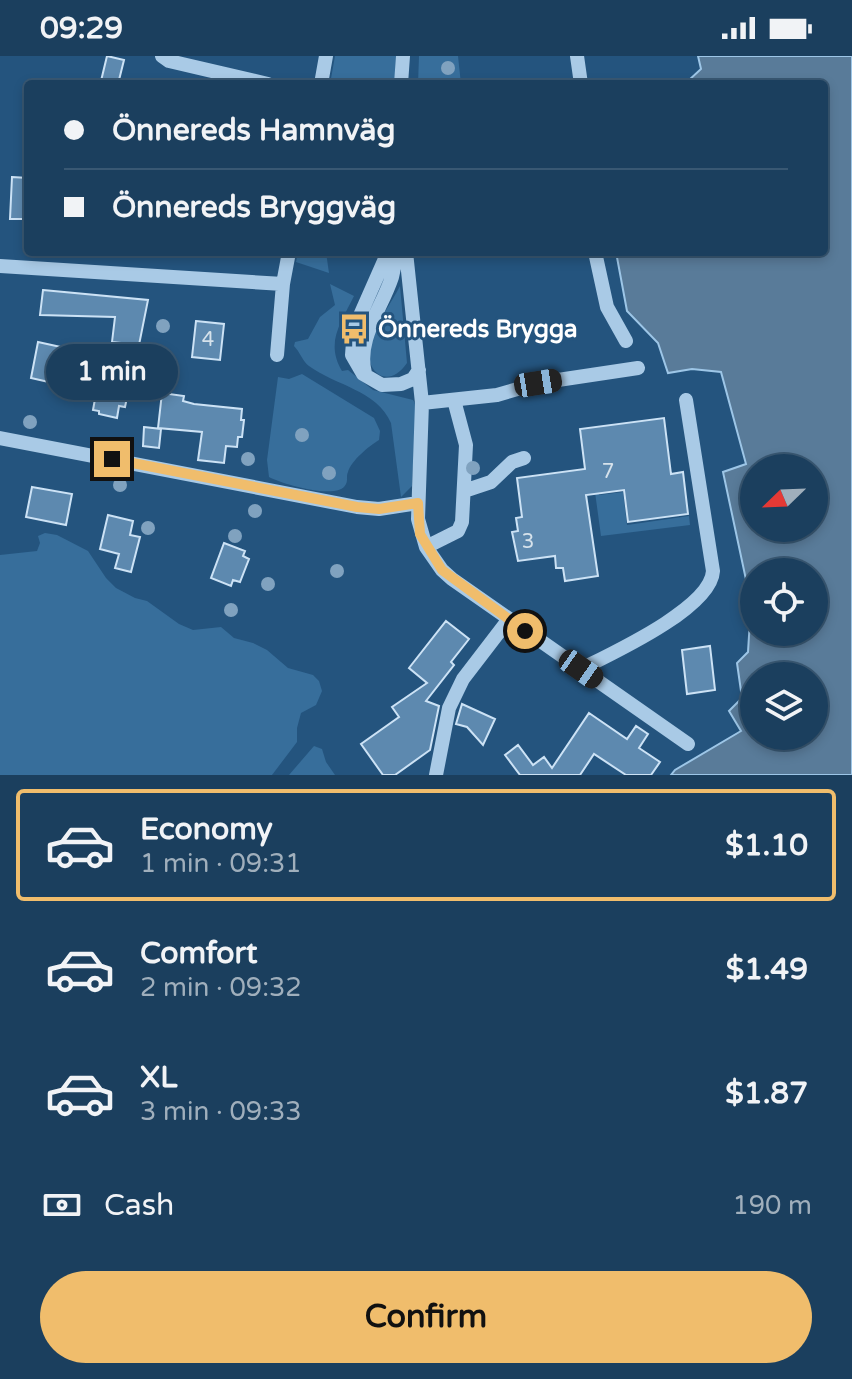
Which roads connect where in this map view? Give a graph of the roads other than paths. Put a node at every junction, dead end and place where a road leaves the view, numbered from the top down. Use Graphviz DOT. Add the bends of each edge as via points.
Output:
graph roads {
  1 [pos="326,56"];
  2 [pos="403,56"];
  3 [pos="577,56"];
  4 [pos="165,58"];
  5 [pos="252,80"];
  6 [pos="322,80"];
  7 [pos="401,80"];
  8 [pos="580,80"];
  9 [pos="288,256"];
  10 [pos="386,256"];
  11 [pos="396,256"];
  12 [pos="406,256"];
  13 [pos="596,256"];
  14 [pos="0,266"];
  15 [pos="283,284"];
  16 [pos="626,341"];
  17 [pos="277,355"];
  18 [pos="638,368"];
  19 [pos="419,370"];
  20 [pos="366,377"];
  21 [pos="454,400"];
  22 [pos="686,400"];
  23 [pos="422,403"];
  24 [pos="0,438"];
  25 [pos="524,458"];
  26 [pos="464,491"];
  27 [pos="418,503"];
  28 [pos="426,547"];
  29 [pos="509,619"];
  30 [pos="581,669"];
  31 [pos="688,744"];
  32 [pos="436,775"];
  1 -- 6 [label="street"];
  2 -- 7 [label="street"];
  3 -- 8 [label="street"];
  4 -- 5 [label="street"];
  9 -- 15 [label="street"];
  10 -- 20 [label="street" via="354,329 352,355"];
  11 -- 20 [label="street" via="367,338"];
  12 -- 19 [label="street"];
  13 -- 16 [label="street" via="607,307"];
  14 -- 15 [label="street"];
  15 -- 17 [label="street"];
  18 -- 21 [label="street"];
  19 -- 20 [label="street" via="413,379 393,385"];
  19 -- 23 [label="street"];
  21 -- 23 [label="street"];
  21 -- 26 [label="street" via="466,445"];
  22 -- 30 [label="street" via="713,571 710,586 659,627"];
  23 -- 27 [label="street"];
  24 -- 27 [label="street" via="357,507"];
  25 -- 26 [label="street" via="491,482"];
  26 -- 28 [label="street" via="458,531"];
  27 -- 28 [label="street"];
  28 -- 29 [label="street" via="452,579"];
  29 -- 30 [label="street"];
  29 -- 32 [label="street" via="463,679 449,708"];
  30 -- 31 [label="street"];
}
